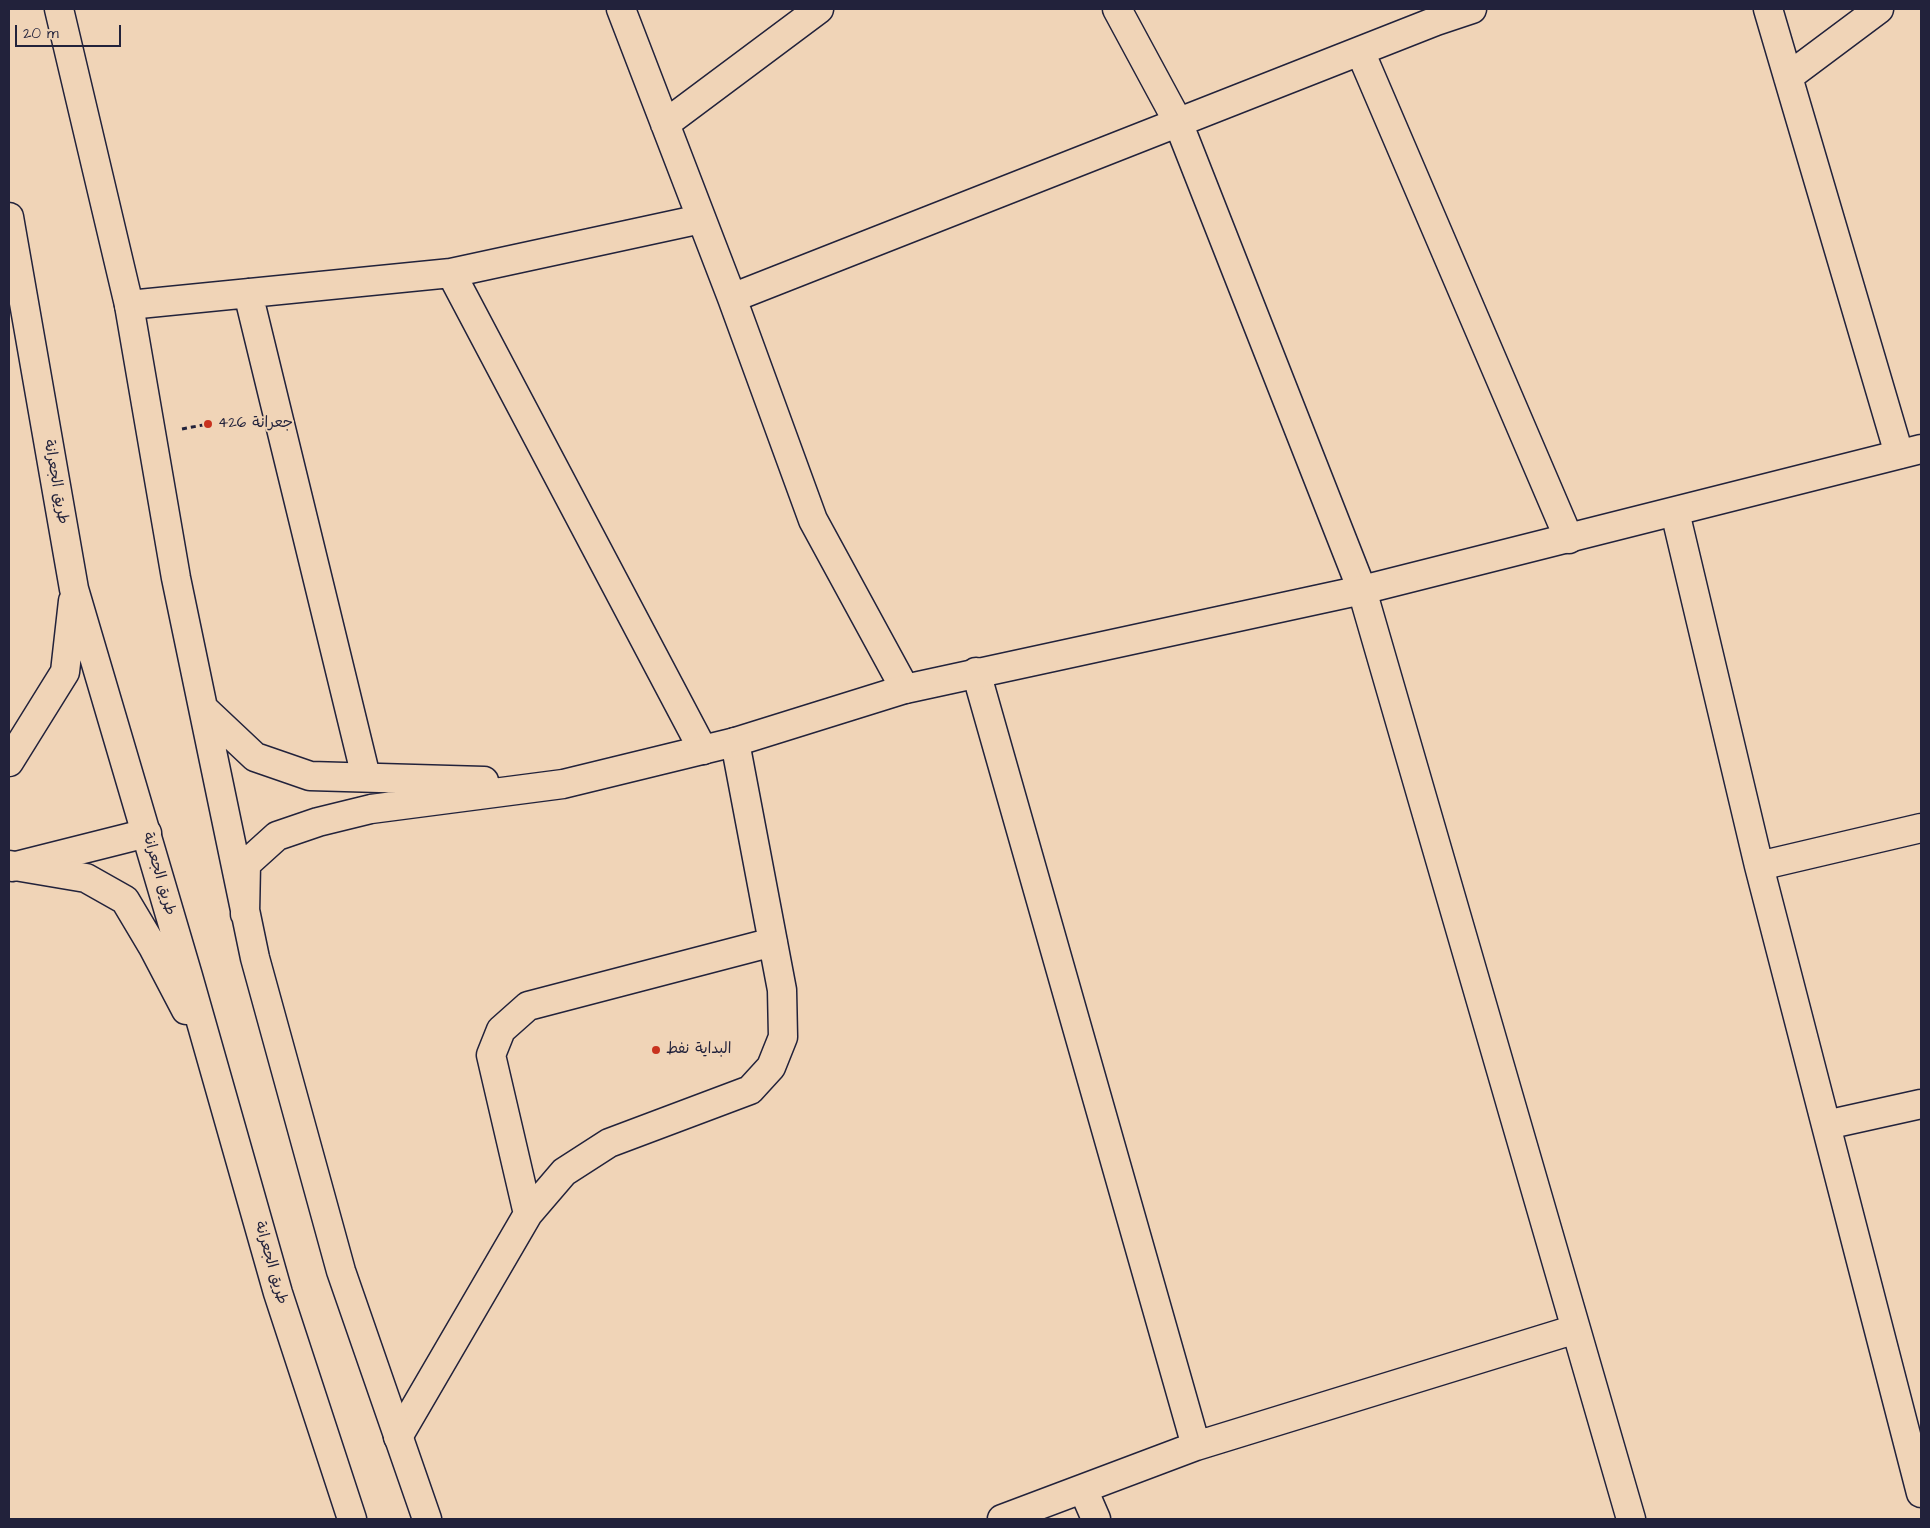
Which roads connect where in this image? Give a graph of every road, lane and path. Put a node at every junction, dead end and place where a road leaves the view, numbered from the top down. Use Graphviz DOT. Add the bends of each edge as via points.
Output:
graph roads {
  1 [pos="59,9"];
  2 [pos="621,9"];
  3 [pos="819,9"];
  4 [pos="1117,9"];
  5 [pos="1472,9"];
  6 [pos="1768,9"];
  7 [pos="1879,9"];
  8 [pos="1433,15"];
  9 [pos="1360,51"];
  10 [pos="1788,77"];
  11 [pos="1178,122"];
  12 [pos="665,124"];
  13 [pos="9,217"];
  14 [pos="701,219"];
  15 [pos="451,274"];
  16 [pos="248,293"];
  17 [pos="732,298"];
  18 [pos="130,305"];
  19 [pos="1910,451"];
  20 [pos="1675,512"];
  21 [pos="1569,539"];
  22 [pos="74,589"];
  23 [pos="1362,590"];
  24 [pos="976,672"];
  25 [pos="905,689"];
  26 [pos="204,709"];
  27 [pos="735,742"];
  28 [pos="703,750"];
  29 [pos="9,762"];
  30 [pos="366,777"];
  31 [pos="563,784"];
  32 [pos="1921,828"];
  33 [pos="147,833"];
  34 [pos="12,866"];
  35 [pos="1759,866"];
  36 [pos="245,914"];
  37 [pos="773,942"];
  38 [pos="212,1060"];
  39 [pos="1921,1104"];
  40 [pos="1826,1125"];
  41 [pos="528,1214"];
  42 [pos="1576,1329"];
  43 [pos="398,1437"];
  44 [pos="1196,1446"];
  45 [pos="1083,1489"];
  46 [pos="1921,1493"];
  47 [pos="352,1519"];
  48 [pos="427,1519"];
  49 [pos="1002,1519"];
  50 [pos="1096,1519"];
  51 [pos="1631,1519"];
  1 -- 18 [label="street"];
  2 -- 12 [label="street"];
  3 -- 12 [label="street"];
  4 -- 11 [label="street"];
  5 -- 8 [label="street"];
  6 -- 10 [label="street"];
  7 -- 10 [label="street"];
  8 -- 9 [label="street"];
  9 -- 11 [label="street"];
  9 -- 21 [label="street"];
  10 -- 19 [label="street"];
  11 -- 17 [label="street"];
  11 -- 23 [label="street"];
  12 -- 14 [label="street"];
  13 -- 22 [label="street, طريق الجعرانة"];
  14 -- 15 [label="street"];
  14 -- 17 [label="street"];
  15 -- 16 [label="street"];
  15 -- 28 [label="street"];
  16 -- 18 [label="street"];
  16 -- 30 [label="street"];
  17 -- 25 [label="street" via="813,520"];
  18 -- 26 [label="street" via="176,578"];
  19 -- 20 [label="street"];
  20 -- 21 [label="street"];
  20 -- 35 [label="street"];
  21 -- 23 [label="street"];
  22 -- 29 [label="street" via="65,672"];
  22 -- 33 [label="street, طريق الجعرانة"];
  23 -- 24 [label="street"];
  23 -- 42 [label="street"];
  24 -- 25 [label="street"];
  24 -- 44 [label="street"];
  25 -- 27 [label="street"];
  26 -- 30 [label="street" via="255,756 310,776"];
  26 -- 36 [label="street"];
  27 -- 28 [label="street"];
  27 -- 37 [label="street"];
  28 -- 31 [label="street"];
  30 -- 31 [label="street"];
  31 -- 36 [label="street" via="372,809 278,836 246,864"];
  32 -- 35 [label="street"];
  33 -- 34 [label="street"];
  33 -- 38 [label="street, طريق الجعرانة"];
  34 -- 38 [label="street" via="86,878 125,900"];
  35 -- 40 [label="street"];
  36 -- 43 [label="street" via="341,1272"];
  37 -- 41 [label="street" via="782,990 783,1037 771,1067 750,1090 609,1143 564,1172"];
  37 -- 41 [label="street" via="528,1006 501,1030 491,1055"];
  38 -- 47 [label="street, طريق الجعرانة" via="278,1294"];
  39 -- 40 [label="street"];
  40 -- 46 [label="street"];
  41 -- 43 [label="street"];
  42 -- 44 [label="street"];
  42 -- 51 [label="street"];
  43 -- 48 [label="street"];
  44 -- 45 [label="street"];
  45 -- 49 [label="street"];
  45 -- 50 [label="street"];
}
